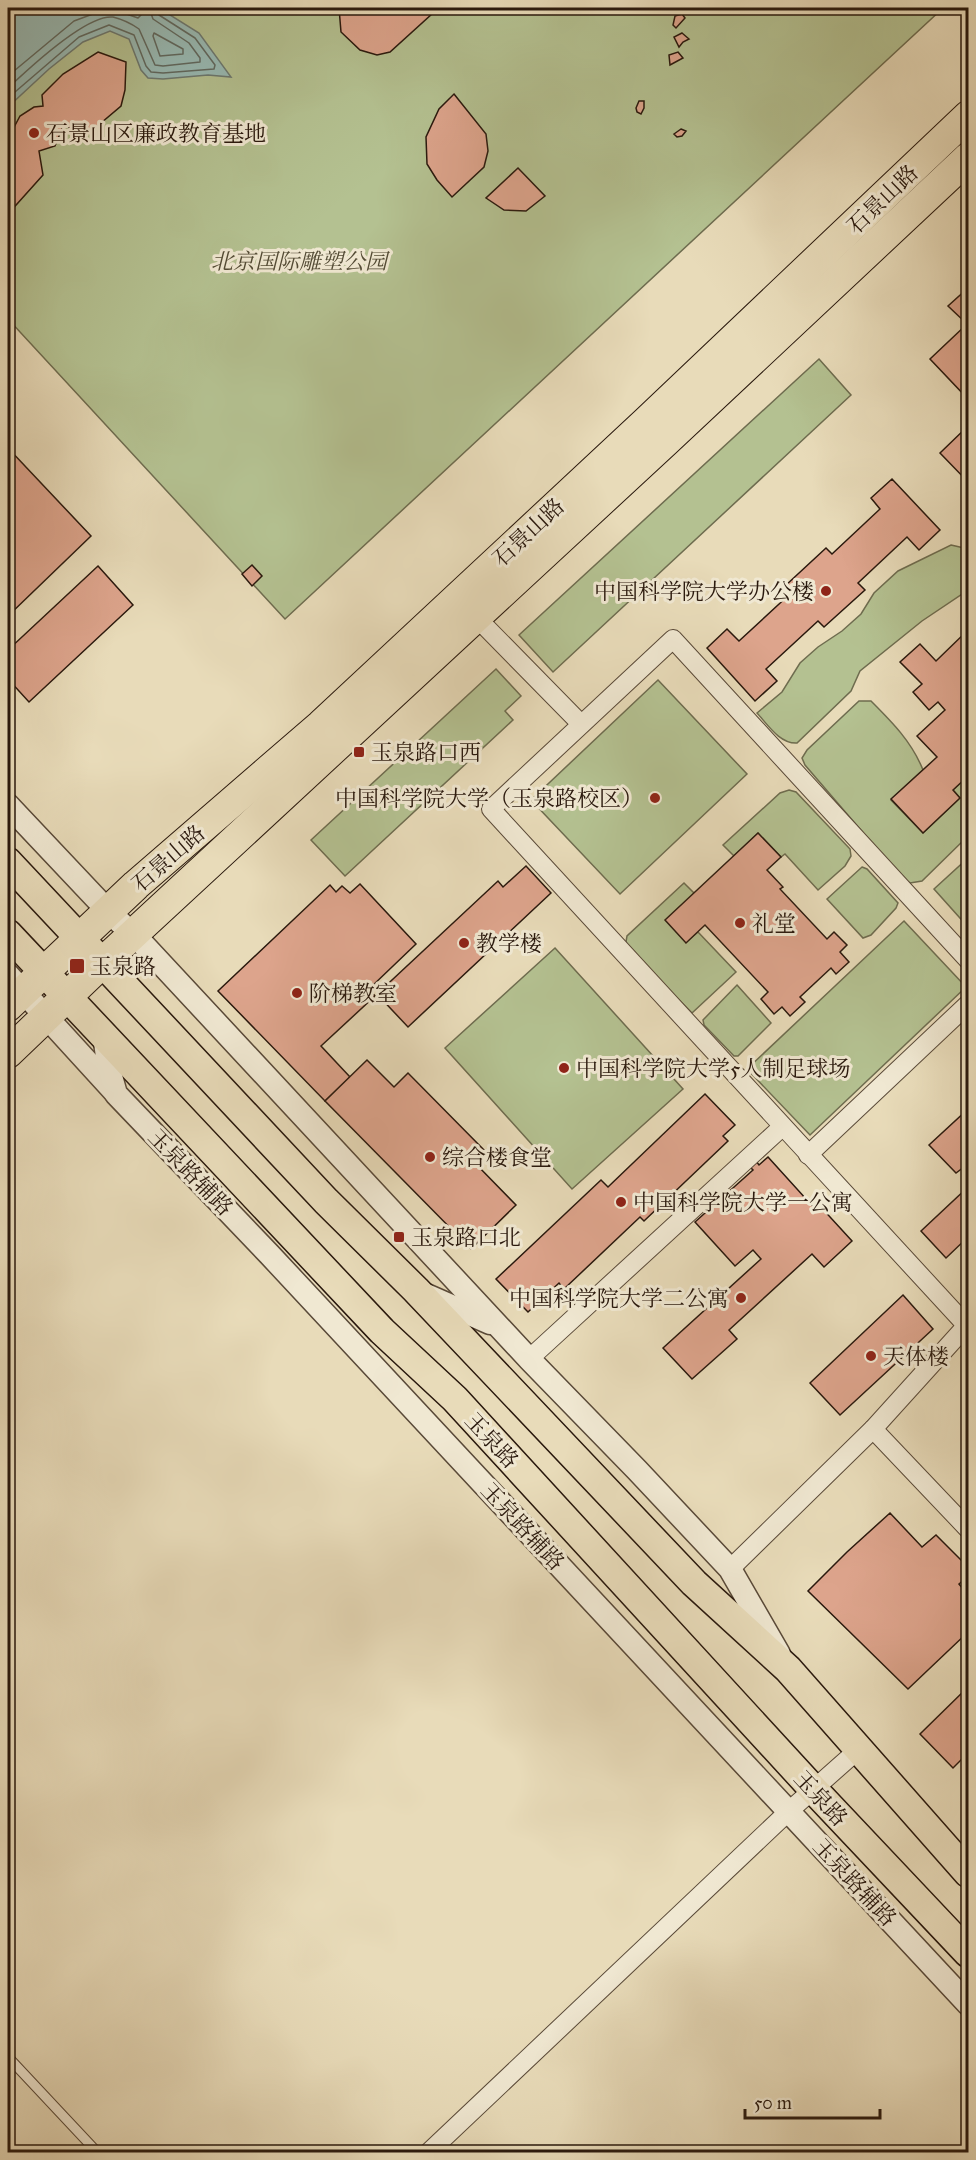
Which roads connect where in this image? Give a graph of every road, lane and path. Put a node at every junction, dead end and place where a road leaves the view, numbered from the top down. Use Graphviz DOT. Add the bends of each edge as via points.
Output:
graph roads {
  1 [pos="969,116"];
  2 [pos="969,158"];
  3 [pos="476,616"];
  4 [pos="581,724"];
  5 [pos="8,805"];
  6 [pos="8,862"];
  7 [pos="108,912"];
  8 [pos="8,934"];
  9 [pos="133,934"];
  10 [pos="79,938"];
  11 [pos="969,960"];
  12 [pos="102,963"];
  13 [pos="20,986"];
  14 [pos="969,1004"];
  15 [pos="57,1007"];
  16 [pos="104,1036"];
  17 [pos="8,1053"];
  18 [pos="116,1094"];
  19 [pos="782,1127"];
  20 [pos="808,1155"];
  21 [pos="416,1290"];
  22 [pos="968,1325"];
  23 [pos="502,1329"];
  24 [pos="529,1359"];
  25 [pos="873,1429"];
  26 [pos="969,1529"];
  27 [pos="730,1569"];
  28 [pos="788,1669"];
  29 [pos="859,1749"];
  30 [pos="813,1790"];
  31 [pos="789,1811"];
  32 [pos="969,1873"];
  33 [pos="969,1953"];
  34 [pos="969,2004"];
  35 [pos="8,2057"];
  36 [pos="97,2152"];
  37 [pos="429,2152"];
  1 -- 7 [label="highway, 石景山路" via="321,725"];
  2 -- 3 [label="highway, 石景山路"];
  3 -- 4 [label="street"];
  3 -- 9 [label="highway, 石景山路"];
  4 -- 11 [label="street" via="673,639"];
  4 -- 19 [label="street" via="491,809"];
  5 -- 7 [label="street"];
  6 -- 10 [label="main road"];
  7 -- 9 [label="street"];
  7 -- 10 [label="highway, 石景山路"];
  8 -- 13 [label="main road, 玉泉路"];
  9 -- 12 [label="highway, 石景山路"];
  9 -- 23 [label="street"];
  10 -- 12 [label="main road"];
  10 -- 13 [label="highway, 石景山路"];
  12 -- 15 [label="highway, 石景山路"];
  12 -- 21 [label="main road" via="326,1201"];
  13 -- 15 [label="main road, 玉泉路"];
  14 -- 20 [label="street"];
  15 -- 16 [label="main road, 玉泉路"];
  15 -- 17 [label="highway, 石景山路"];
  15 -- 18 [label="street, 玉泉路" via="103,1081"];
  16 -- 18 [label="street, 玉泉路辅路"];
  16 -- 30 [label="main road, 玉泉路" via="382,1331 454,1400"];
  18 -- 31 [label="street, 玉泉路辅路"];
  19 -- 20 [label="street"];
  19 -- 24 [label="street"];
  20 -- 22 [label="street"];
  21 -- 23 [label="street"];
  21 -- 28 [label="main road" via="694,1583"];
  22 -- 25 [label="street"];
  23 -- 24 [label="street"];
  24 -- 27 [label="street"];
  25 -- 26 [label="street"];
  25 -- 27 [label="street"];
  27 -- 28 [label="street"];
  28 -- 29 [label="main road"];
  29 -- 30 [label="street"];
  29 -- 32 [label="main road"];
  30 -- 31 [label="street"];
  30 -- 33 [label="main road, 玉泉路"];
  31 -- 34 [label="street, 玉泉路辅路"];
  31 -- 37 [label="street"];
  35 -- 36 [label="lane"];
}
